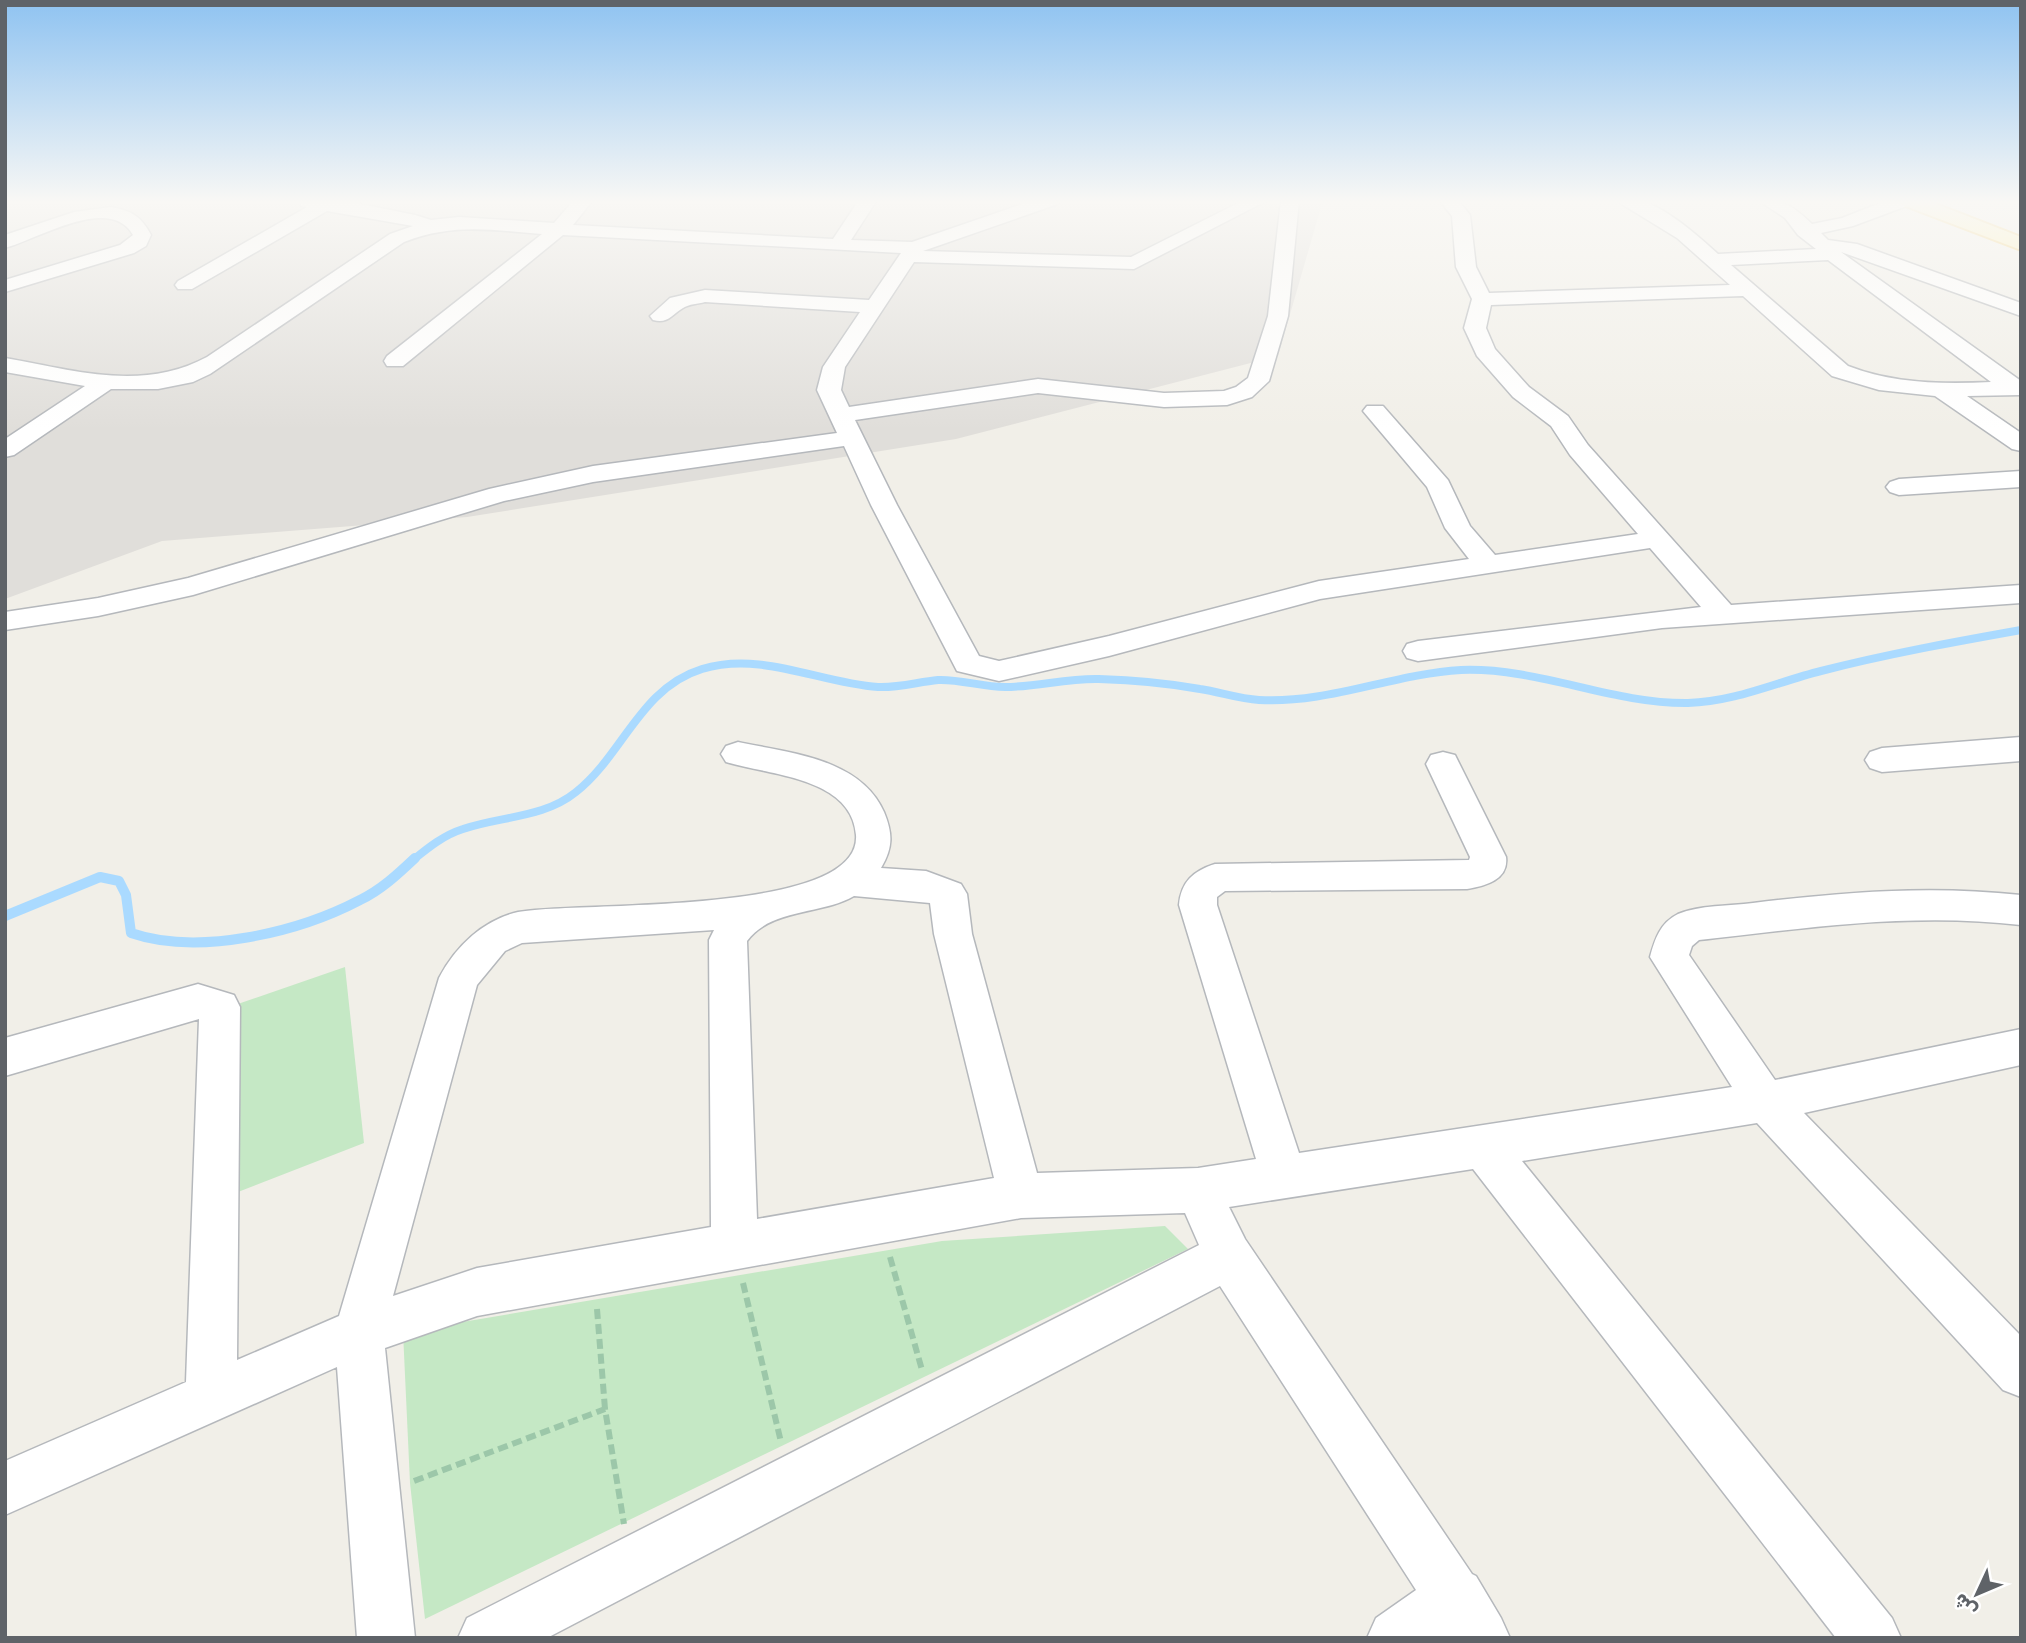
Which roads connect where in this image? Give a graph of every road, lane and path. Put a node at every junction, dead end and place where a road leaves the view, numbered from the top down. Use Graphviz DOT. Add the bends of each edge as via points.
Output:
graph roads {
  1 [pos="36,277"];
  2 [pos="200,277"];
  3 [pos="340,277"];
  4 [pos="500,277"];
  5 [pos="896,277"];
  6 [pos="1283,277"];
  7 [pos="1471,277"];
  8 [pos="1732,277"];
  9 [pos="1865,277"];
  10 [pos="1931,277"];
  11 [pos="186,285"];
  12 [pos="5,286"];
  13 [pos="1748,290"];
  14 [pos="1482,299"];
  15 [pos="875,307"];
  16 [pos="2021,310"];
  17 [pos="660,316"];
  18 [pos="395,361"];
  19 [pos="5,365"];
  20 [pos="105,383"];
  21 [pos="1939,388"];
  22 [pos="2018,388"];
  23 [pos="1375,411"];
  24 [pos="846,427"];
  25 [pos="2021,444"];
  26 [pos="5,450"];
  27 [pos="2021,479"];
  28 [pos="1899,487"];
  29 [pos="1656,539"];
  30 [pos="1487,563"];
  31 [pos="2021,594"];
  32 [pos="1723,614"];
  33 [pos="5,621"];
  34 [pos="1418,651"];
  35 [pos="2021,749"];
  36 [pos="738,754"];
  37 [pos="1882,760"];
  38 [pos="1443,764"];
  39 [pos="851,881"];
  40 [pos="2021,910"];
  41 [pos="754,912"];
  42 [pos="2021,1047"];
  43 [pos="5,1057"];
  44 [pos="1765,1102"];
  45 [pos="1483,1147"];
  46 [pos="1284,1177"];
  47 [pos="1198,1190"];
  48 [pos="1021,1196"];
  49 [pos="888,1219"];
  50 [pos="735,1246"];
  51 [pos="1228,1256"];
  52 [pos="595,1271"];
  53 [pos="359,1332"];
  54 [pos="2021,1373"];
  55 [pos="211,1399"];
  56 [pos="937,1406"];
  57 [pos="605,1409"];
  58 [pos="410,1483"];
  59 [pos="5,1488"];
  60 [pos="778,1488"];
  61 [pos="631,1564"];
  62 [pos="1468,1617"];
  63 [pos="386,1638"];
  64 [pos="487,1638"];
  65 [pos="1396,1638"];
  66 [pos="1872,1638"];
  1 -- 12 [label="street"];
  2 -- 11 [label="street"];
  3 -- 20 [label="street" via="215,362 182,377"];
  4 -- 18 [label="street"];
  5 -- 15 [label="street"];
  6 -- 24 [label="street" via="1278,316 1258,380 1227,398 1164,400 1038,387"];
  7 -- 14 [label="street"];
  8 -- 13 [label="street"];
  9 -- 22 [label="street"];
  10 -- 16 [label="street"];
  13 -- 14 [label="street"];
  13 -- 21 [label="street" via="1856,380"];
  14 -- 29 [label="street" via="1475,328 1485,351 1521,392 1560,421"];
  15 -- 17 [label="street" via="705,296 677,302"];
  15 -- 24 [label="street" via="834,368 829,390"];
  19 -- 20 [label="street"];
  20 -- 26 [label="street"];
  21 -- 22 [label="street"];
  21 -- 25 [label="street"];
  23 -- 30 [label="street" via="1438,485 1458,528"];
  24 -- 30 [label="street" via="968,664 980,669 999,671 1108,646 1320,590"];
  24 -- 33 [label="street" via="498,495 193,586"];
  27 -- 28 [label="street"];
  29 -- 30 [label="street"];
  29 -- 32 [label="street"];
  31 -- 32 [label="street"];
  32 -- 34 [label="street"];
  35 -- 37 [label="street"];
  36 -- 39 [label="street" via="817,772 846,786 869,813 876,843"];
  38 -- 46 [label="street" via="1488,857 1489,864 1478,873 1225,877 1215,878 1199,891 1198,905"];
  39 -- 41 [label="street" via="823,894"];
  39 -- 48 [label="street" via="926,886 948,894 953,934"];
  40 -- 44 [label="street" via="1898,902 1690,926 1675,937 1669,957"];
  41 -- 50 [label="street" via="736,924 727,940"];
  41 -- 53 [label="street" via="518,928 491,940 459,978"];
  42 -- 44 [label="street"];
  43 -- 55 [label="street" via="198,1001 220,1007"];
  44 -- 45 [label="street"];
  44 -- 54 [label="street"];
  45 -- 46 [label="street"];
  45 -- 66 [label="street"];
  46 -- 47 [label="street"];
  47 -- 48 [label="street"];
  47 -- 51 [label="street"];
  48 -- 49 [label="street"];
  49 -- 50 [label="street"];
  49 -- 56 [label="path" via="888,1250 924,1377"];
  50 -- 52 [label="street"];
  50 -- 60 [label="path" via="782,1445"];
  51 -- 56 [label="street"];
  51 -- 62 [label="street"];
  52 -- 53 [label="street" via="477,1292"];
  52 -- 57 [label="path"];
  53 -- 55 [label="street"];
  53 -- 63 [label="street"];
  55 -- 59 [label="street"];
  56 -- 60 [label="street"];
  57 -- 58 [label="path"];
  57 -- 61 [label="path"];
  60 -- 61 [label="street"];
  61 -- 64 [label="street"];
  62 -- 65 [label="street"];
}
